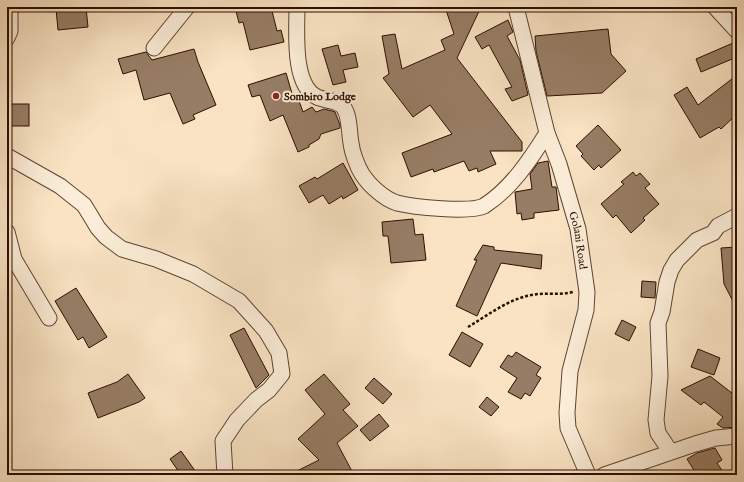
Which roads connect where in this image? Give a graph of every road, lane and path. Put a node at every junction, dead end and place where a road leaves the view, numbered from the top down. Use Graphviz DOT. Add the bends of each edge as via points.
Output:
graph roads {
  1 [pos="10,7"];
  2 [pos="187,7"];
  3 [pos="297,7"];
  4 [pos="516,7"];
  5 [pos="715,7"];
  6 [pos="737,31"];
  7 [pos="7,38"];
  8 [pos="154,48"];
  9 [pos="547,133"];
  10 [pos="7,156"];
  11 [pos="737,216"];
  12 [pos="7,232"];
  13 [pos="587,289"];
  14 [pos="49,318"];
  15 [pos="468,327"];
  16 [pos="737,436"];
  17 [pos="670,451"];
  18 [pos="224,475"];
  19 [pos="588,475"];
  20 [pos="604,475"];
  1 -- 7 [label="street" via="10,31"];
  2 -- 8 [label="street"];
  3 -- 9 [label="street" via="297,52 303,83 316,97 339,103 345,108 351,145 362,174 378,191 396,202 458,211 482,206 507,187 531,159"];
  4 -- 9 [label="street, Golani Road"];
  5 -- 6 [label="street"];
  9 -- 13 [label="street, Golani Road" via="571,200"];
  10 -- 18 [label="street" via="60,186 84,205 106,238 122,249 193,274 239,301 266,331 279,354 282,374 237,420 222,441"];
  11 -- 17 [label="street" via="692,245 677,260 667,282 658,323 660,376 656,420 658,432"];
  12 -- 14 [label="street" via="14,260"];
  13 -- 15 [label="path" via="565,294 538,294 516,298"];
  13 -- 19 [label="street, Golani Road" via="586,310 570,371 567,413 568,428"];
  16 -- 17 [label="street" via="716,438"];
  17 -- 20 [label="street" via="649,461"];
}
